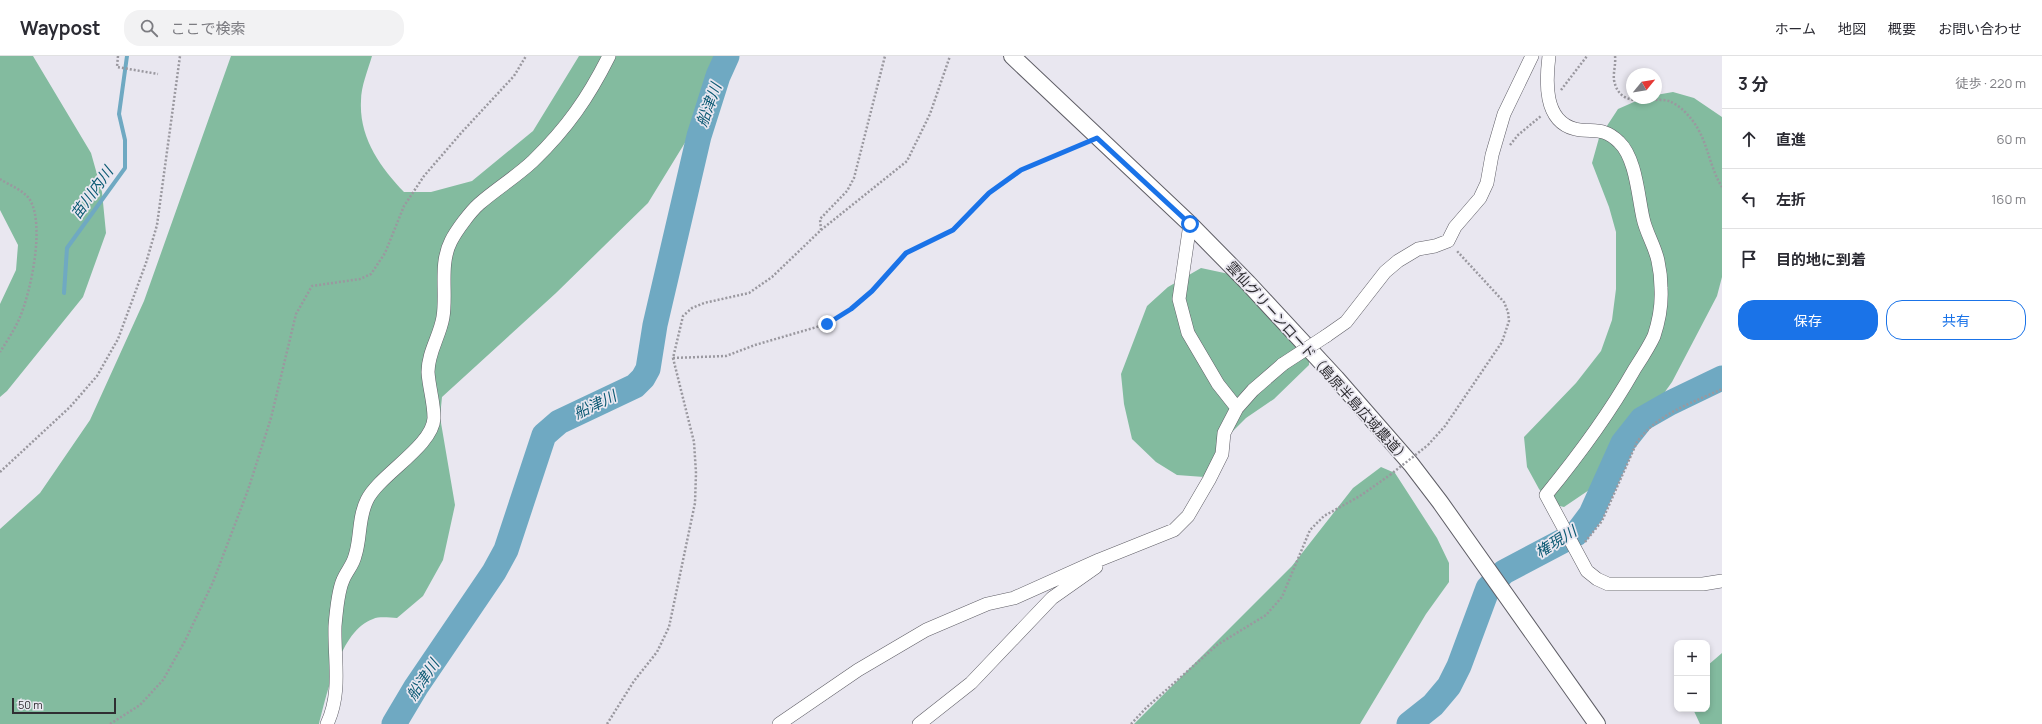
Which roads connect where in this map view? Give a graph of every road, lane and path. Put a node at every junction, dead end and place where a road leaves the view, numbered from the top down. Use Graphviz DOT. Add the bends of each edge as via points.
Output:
graph roads {
  1 [pos="118,56"];
  2 [pos="180,56"];
  3 [pos="526,56"];
  4 [pos="609,56"];
  5 [pos="885,56"];
  6 [pos="950,56"];
  7 [pos="1012,56"];
  8 [pos="1532,56"];
  9 [pos="1550,56"];
  10 [pos="1615,56"];
  11 [pos="158,74"];
  12 [pos="1097,138"];
  13 [pos="0,179"];
  14 [pos="1722,187"];
  15 [pos="1190,224"];
  16 [pos="821,230"];
  17 [pos="1448,241"];
  18 [pos="0,352"];
  19 [pos="673,358"];
  20 [pos="1722,389"];
  21 [pos="1237,408"];
  22 [pos="0,472"];
  23 [pos="1573,546"];
  24 [pos="1099,560"];
  25 [pos="1722,581"];
  26 [pos="110,724"];
  27 [pos="327,724"];
  28 [pos="607,724"];
  29 [pos="779,724"];
  30 [pos="919,724"];
  31 [pos="1132,724"];
  32 [pos="1597,724"];
  1 -- 11 [label="path" via="117,67"];
  2 -- 22 [label="path" via="157,225 118,339 97,376 70,407"];
  3 -- 26 [label="path" via="514,76 424,176 404,206 385,253 371,274 360,279 312,286 296,314 271,418 248,490 213,582 163,680 140,705"];
  4 -- 27 [label="street" via="591,92 564,128 533,161 477,205 450,242 445,263 443,320 430,351 428,373 434,400 434,419 425,438 367,498 360,517 356,556 342,582 335,625 337,688"];
  5 -- 16 [label="path" via="854,178 847,191 820,219"];
  6 -- 16 [label="path" via="930,114 907,161"];
  7 -- 12 [label="street, 雲仙グリーンロード（島原半島広域農道）"];
  8 -- 17 [label="street" via="1504,114 1487,183 1455,227"];
  9 -- 23 [label="street" via="1546,78 1547,92 1550,105 1558,117 1575,129 1608,132 1621,142 1631,159 1645,227 1658,260 1661,289 1660,312 1654,336 1620,395 1546,496"];
  10 -- 14 [label="path" via="1614,80 1622,94 1630,100 1668,101 1675,104 1694,122"];
  12 -- 15 [label="street, 雲仙グリーンロード（島原半島広域農道）"];
  12 -- 19 [label="path" via="1021,170 989,193 953,230 906,253 872,291 851,309 827,324 726,356"];
  13 -- 18 [label="path" via="30,199 35,213 36,236 33,273 20,318"];
  15 -- 21 [label="street" via="1180,299 1188,333 1218,384"];
  15 -- 32 [label="street, 雲仙グリーンロード（島原半島広域農道）" via="1336,378 1411,464"];
  16 -- 19 [label="path" via="772,277 749,293 692,308 683,316"];
  17 -- 21 [label="street, bridge" via="1418,249 1398,261 1385,272 1346,322 1283,364"];
  17 -- 31 [label="path, bridge" via="1504,302 1509,320 1502,342 1445,426 1428,445 1360,496 1324,516 1310,530 1282,597 1266,615 1217,645 1147,706"];
  19 -- 28 [label="path" via="694,442 694,503 669,627 657,652 634,681"];
  20 -- 23 [label="path" via="1667,415 1645,430 1637,442 1602,521 1584,543"];
  21 -- 24 [label="street" via="1224,433 1222,454 1188,516 1174,530"];
  23 -- 25 [label="street" via="1587,570 1608,584 1703,584"];
  24 -- 29 [label="street" via="1014,598 987,604 926,630 858,670"];
  24 -- 30 [label="street" via="1095,568 1052,598 971,683"];
}
